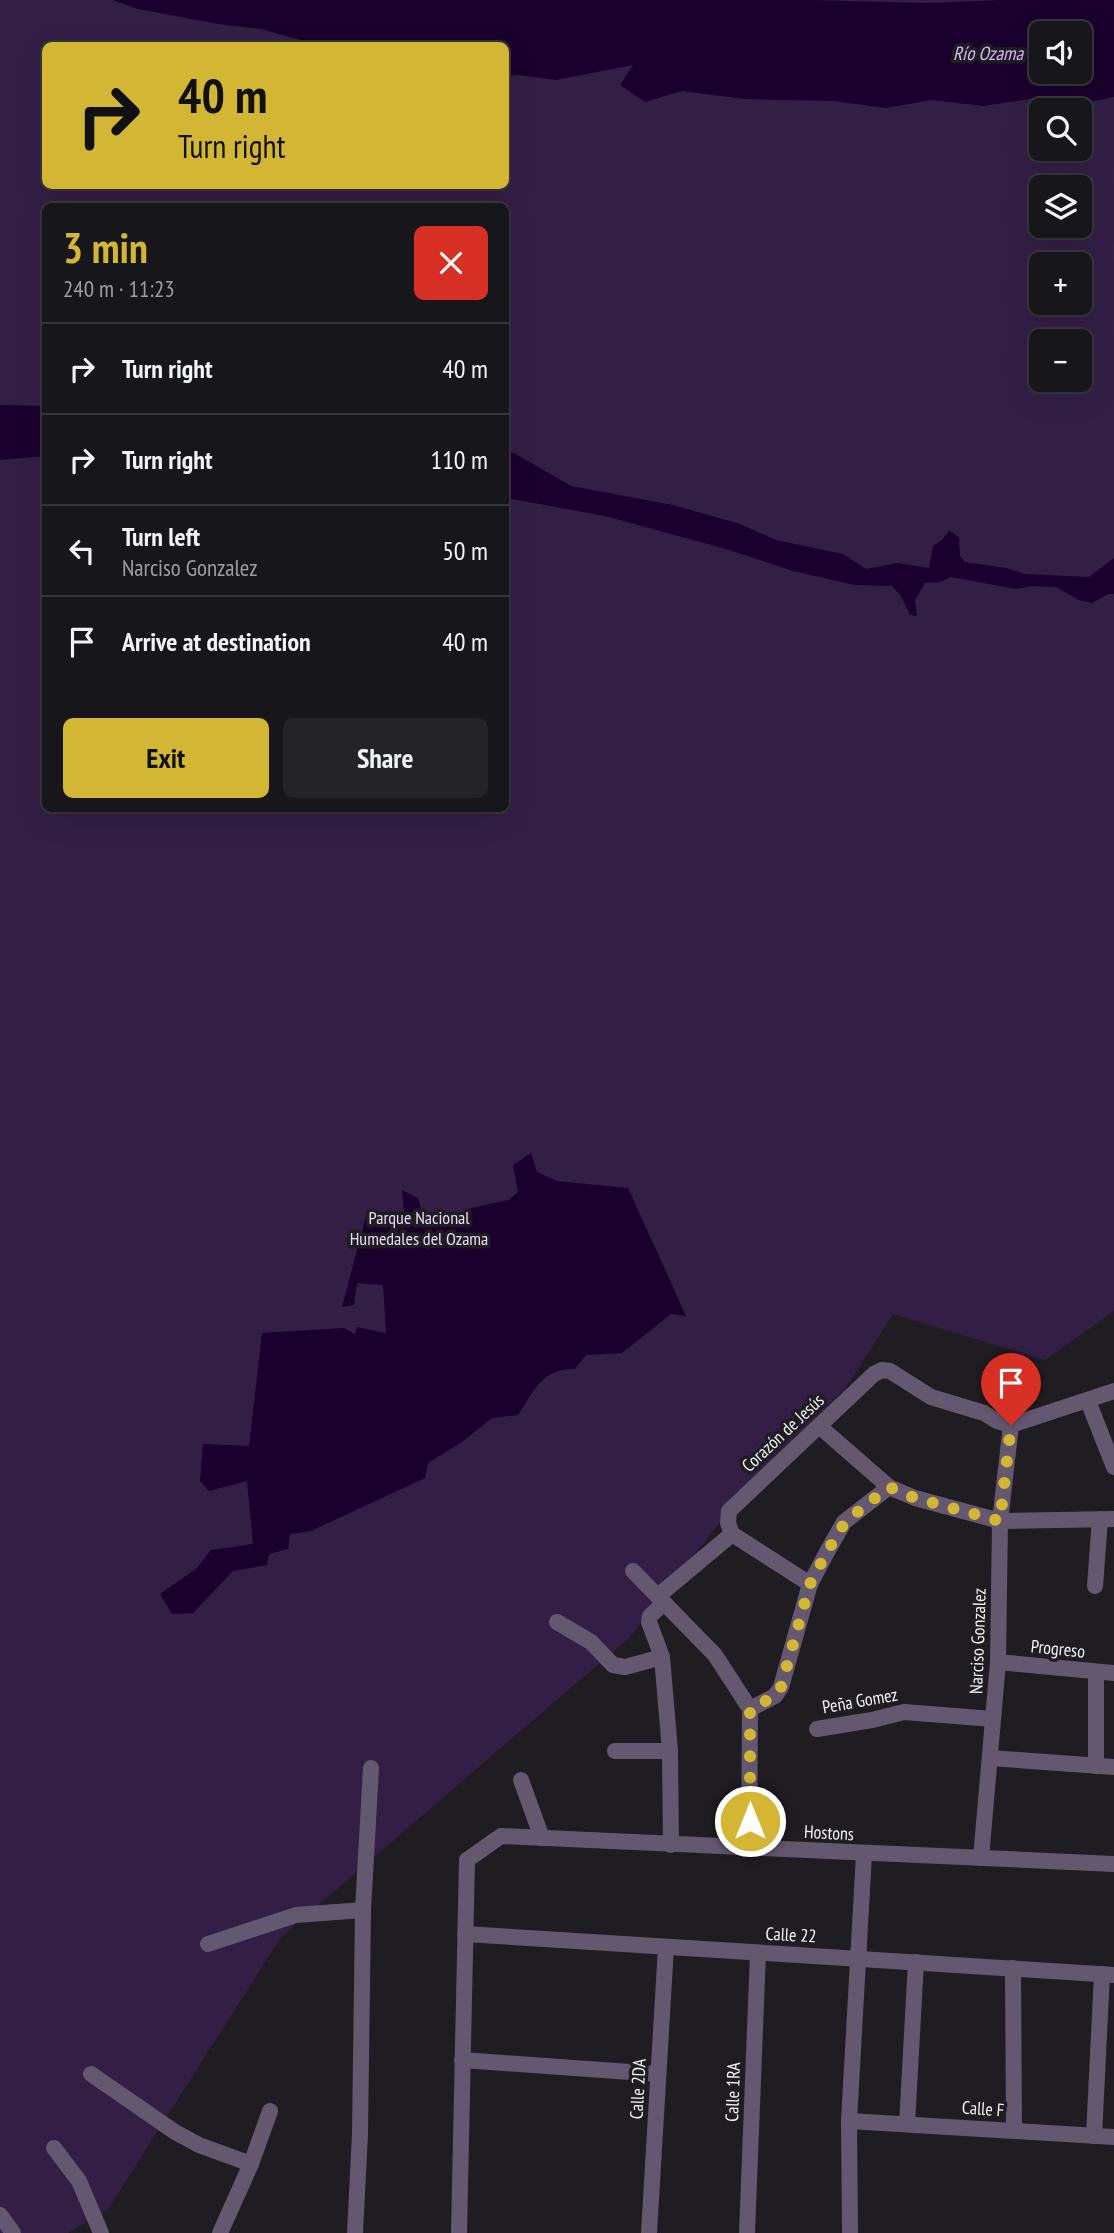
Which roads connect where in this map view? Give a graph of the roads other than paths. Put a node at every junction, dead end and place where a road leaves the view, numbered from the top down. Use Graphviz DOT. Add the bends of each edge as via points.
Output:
graph roads {
  1 [pos="1114,1391"];
  2 [pos="1088,1401"];
  3 [pos="1011,1425"];
  4 [pos="819,1426"];
  5 [pos="1114,1467"];
  6 [pos="889,1487"];
  7 [pos="1107,1519"];
  8 [pos="1000,1521"];
  9 [pos="732,1534"];
  10 [pos="633,1571"];
  11 [pos="810,1584"];
  12 [pos="1095,1586"];
  13 [pos="661,1600"];
  14 [pos="557,1622"];
  15 [pos="662,1657"];
  16 [pos="998,1662"];
  17 [pos="1096,1672"];
  18 [pos="1114,1673"];
  19 [pos="750,1709"];
  20 [pos="993,1719"];
  21 [pos="817,1729"];
  22 [pos="615,1751"];
  23 [pos="670,1751"];
  24 [pos="990,1758"];
  25 [pos="1096,1766"];
  26 [pos="372,1768"];
  27 [pos="1114,1768"];
  28 [pos="521,1780"];
  29 [pos="541,1838"];
  30 [pos="671,1845"];
  31 [pos="749,1849"];
  32 [pos="863,1854"];
  33 [pos="981,1858"];
  34 [pos="1114,1864"];
  35 [pos="363,1910"];
  36 [pos="465,1934"];
  37 [pos="208,1944"];
  38 [pos="666,1947"];
  39 [pos="758,1953"];
  40 [pos="859,1959"];
  41 [pos="916,1962"];
  42 [pos="1013,1968"];
  43 [pos="1108,1975"];
  44 [pos="462,2060"];
  45 [pos="91,2074"];
  46 [pos="658,2074"];
  47 [pos="270,2110"];
  48 [pos="849,2121"];
  49 [pos="907,2123"];
  50 [pos="1014,2131"];
  51 [pos="1094,2136"];
  52 [pos="1114,2137"];
  53 [pos="54,2148"];
  54 [pos="251,2164"];
  55 [pos="0,2215"];
  56 [pos="13,2233"];
  57 [pos="101,2233"];
  58 [pos="220,2233"];
  59 [pos="355,2233"];
  60 [pos="459,2233"];
  61 [pos="649,2233"];
  62 [pos="747,2233"];
  63 [pos="850,2233"];
  1 -- 2 [label="street"];
  2 -- 3 [label="street"];
  2 -- 5 [label="street"];
  3 -- 4 [label="street, Corazón de Jesús" via="931,1397 882,1370"];
  3 -- 8 [label="street, Narciso Gonzalez"];
  4 -- 6 [label="street"];
  4 -- 9 [label="street, Corazón de Jesús" via="729,1511"];
  6 -- 8 [label="street"];
  6 -- 11 [label="street" via="845,1522"];
  7 -- 8 [label="street"];
  7 -- 12 [label="street"];
  8 -- 16 [label="street, Narciso Gonzalez"];
  9 -- 11 [label="street"];
  9 -- 13 [label="street"];
  10 -- 13 [label="street"];
  11 -- 19 [label="street" via="781,1687 775,1696"];
  13 -- 15 [label="street" via="649,1622"];
  13 -- 19 [label="street" via="715,1655"];
  14 -- 15 [label="street" via="591,1642 613,1665 625,1667"];
  15 -- 23 [label="street"];
  16 -- 17 [label="street, Progreso"];
  16 -- 20 [label="street, Narciso Gonzalez"];
  17 -- 18 [label="street, Progreso"];
  17 -- 25 [label="street"];
  19 -- 31 [label="street"];
  20 -- 21 [label="street, Peña Gomez" via="904,1712"];
  20 -- 24 [label="street, Narciso Gonzalez"];
  22 -- 23 [label="street"];
  23 -- 30 [label="street"];
  24 -- 25 [label="street"];
  24 -- 33 [label="street, Narciso Gonzalez"];
  25 -- 27 [label="street"];
  26 -- 35 [label="street"];
  28 -- 29 [label="street"];
  29 -- 30 [label="street, Hostons"];
  29 -- 36 [label="street, Hostons" via="501,1836 467,1860"];
  30 -- 31 [label="street, Hostons"];
  31 -- 32 [label="street, Hostons"];
  32 -- 33 [label="street, Hostons"];
  32 -- 40 [label="street"];
  33 -- 34 [label="street, Hostons"];
  35 -- 37 [label="street" via="296,1915"];
  35 -- 59 [label="street"];
  36 -- 38 [label="street, Calle 22"];
  36 -- 44 [label="street"];
  38 -- 39 [label="street, Calle 22"];
  38 -- 46 [label="street, Calle 2DA"];
  39 -- 40 [label="street, Calle 22"];
  39 -- 62 [label="street, Calle 1RA"];
  40 -- 41 [label="street, Calle 22"];
  40 -- 48 [label="street"];
  41 -- 42 [label="street, Calle 22"];
  41 -- 49 [label="street"];
  42 -- 43 [label="street, Calle 22"];
  42 -- 50 [label="street"];
  43 -- 51 [label="street"];
  44 -- 46 [label="street"];
  44 -- 60 [label="street"];
  45 -- 54 [label="street" via="175,2132"];
  46 -- 61 [label="street, Calle 2DA"];
  47 -- 54 [label="street"];
  48 -- 49 [label="street, Calle F"];
  48 -- 63 [label="street"];
  49 -- 50 [label="street, Calle F"];
  50 -- 51 [label="street, Calle F"];
  51 -- 52 [label="street, Calle F"];
  53 -- 57 [label="street" via="79,2181"];
  54 -- 58 [label="street"];
  55 -- 56 [label="street"];
}
